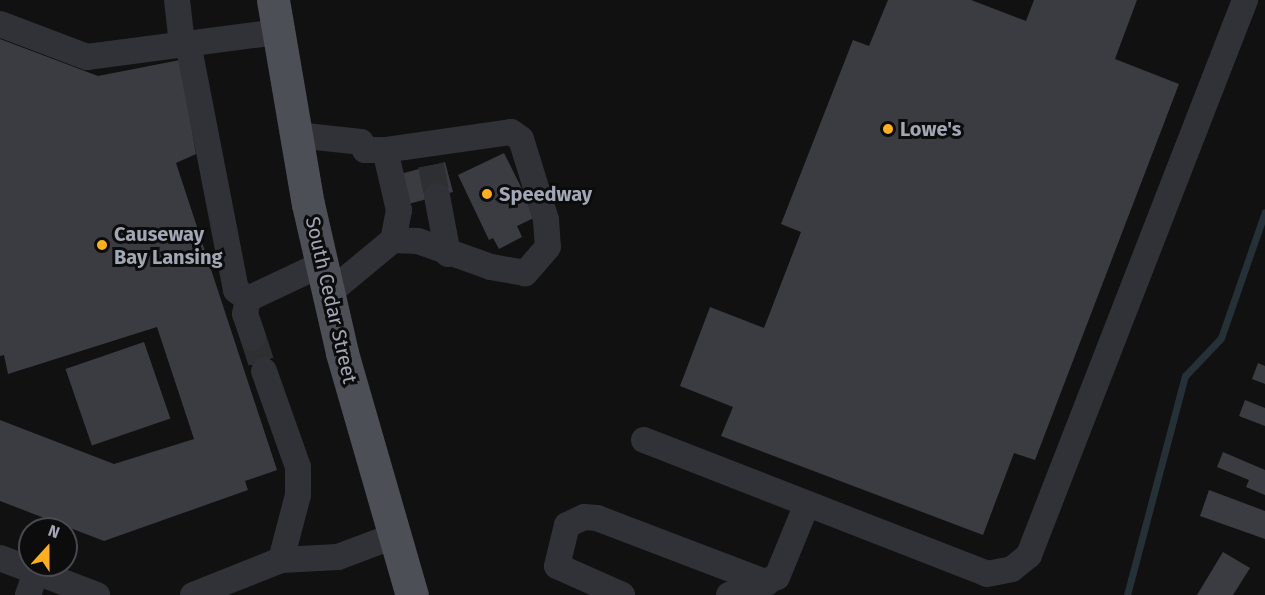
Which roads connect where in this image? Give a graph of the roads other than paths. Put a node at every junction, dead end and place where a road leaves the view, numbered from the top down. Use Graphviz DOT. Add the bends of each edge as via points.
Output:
graph roads {
  1 [pos="177,0"];
  2 [pos="273,0"];
  3 [pos="1245,0"];
  4 [pos="0,24"];
  5 [pos="278,32"];
  6 [pos="185,43"];
  7 [pos="296,135"];
  8 [pos="385,150"];
  9 [pos="437,196"];
  10 [pos="393,240"];
  11 [pos="448,254"];
  12 [pos="326,278"];
  13 [pos="248,299"];
  14 [pos="253,337"];
  15 [pos="264,371"];
  16 [pos="644,440"];
  17 [pos="807,504"];
  18 [pos="394,536"];
  19 [pos="0,558"];
  20 [pos="281,560"];
  21 [pos="32,584"];
  22 [pos="766,584"];
  23 [pos="97,595"];
  24 [pos="194,595"];
  25 [pos="412,595"];
  26 [pos="622,595"];
  27 [pos="729,595"];
  1 -- 6 [label="street"];
  2 -- 5 [label="main road, South Cedar Street"];
  3 -- 17 [label="street" via="1029,555 1012,569 987,574"];
  4 -- 6 [label="street" via="87,57"];
  5 -- 6 [label="street"];
  5 -- 7 [label="main road, South Cedar Street"];
  6 -- 13 [label="street" via="236,290"];
  7 -- 8 [label="street" via="361,142 366,150"];
  7 -- 12 [label="main road, South Cedar Street"];
  8 -- 10 [label="street" via="399,210"];
  8 -- 11 [label="street" via="429,155 511,132 521,139 546,220 548,247 525,273"];
  9 -- 11 [label="street"];
  10 -- 11 [label="street" via="418,241"];
  10 -- 12 [label="street"];
  12 -- 13 [label="street"];
  12 -- 18 [label="main road, South Cedar Street"];
  13 -- 14 [label="street" via="245,314"];
  15 -- 20 [label="street" via="298,467 298,495"];
  16 -- 17 [label="street"];
  17 -- 22 [label="street" via="784,566"];
  18 -- 20 [label="street" via="338,557"];
  18 -- 25 [label="main road, South Cedar Street"];
  19 -- 21 [label="street"];
  20 -- 24 [label="street"];
  21 -- 23 [label="street"];
  22 -- 26 [label="street" via="597,518 584,517 567,525 557,566"];
  22 -- 27 [label="street"];
}
